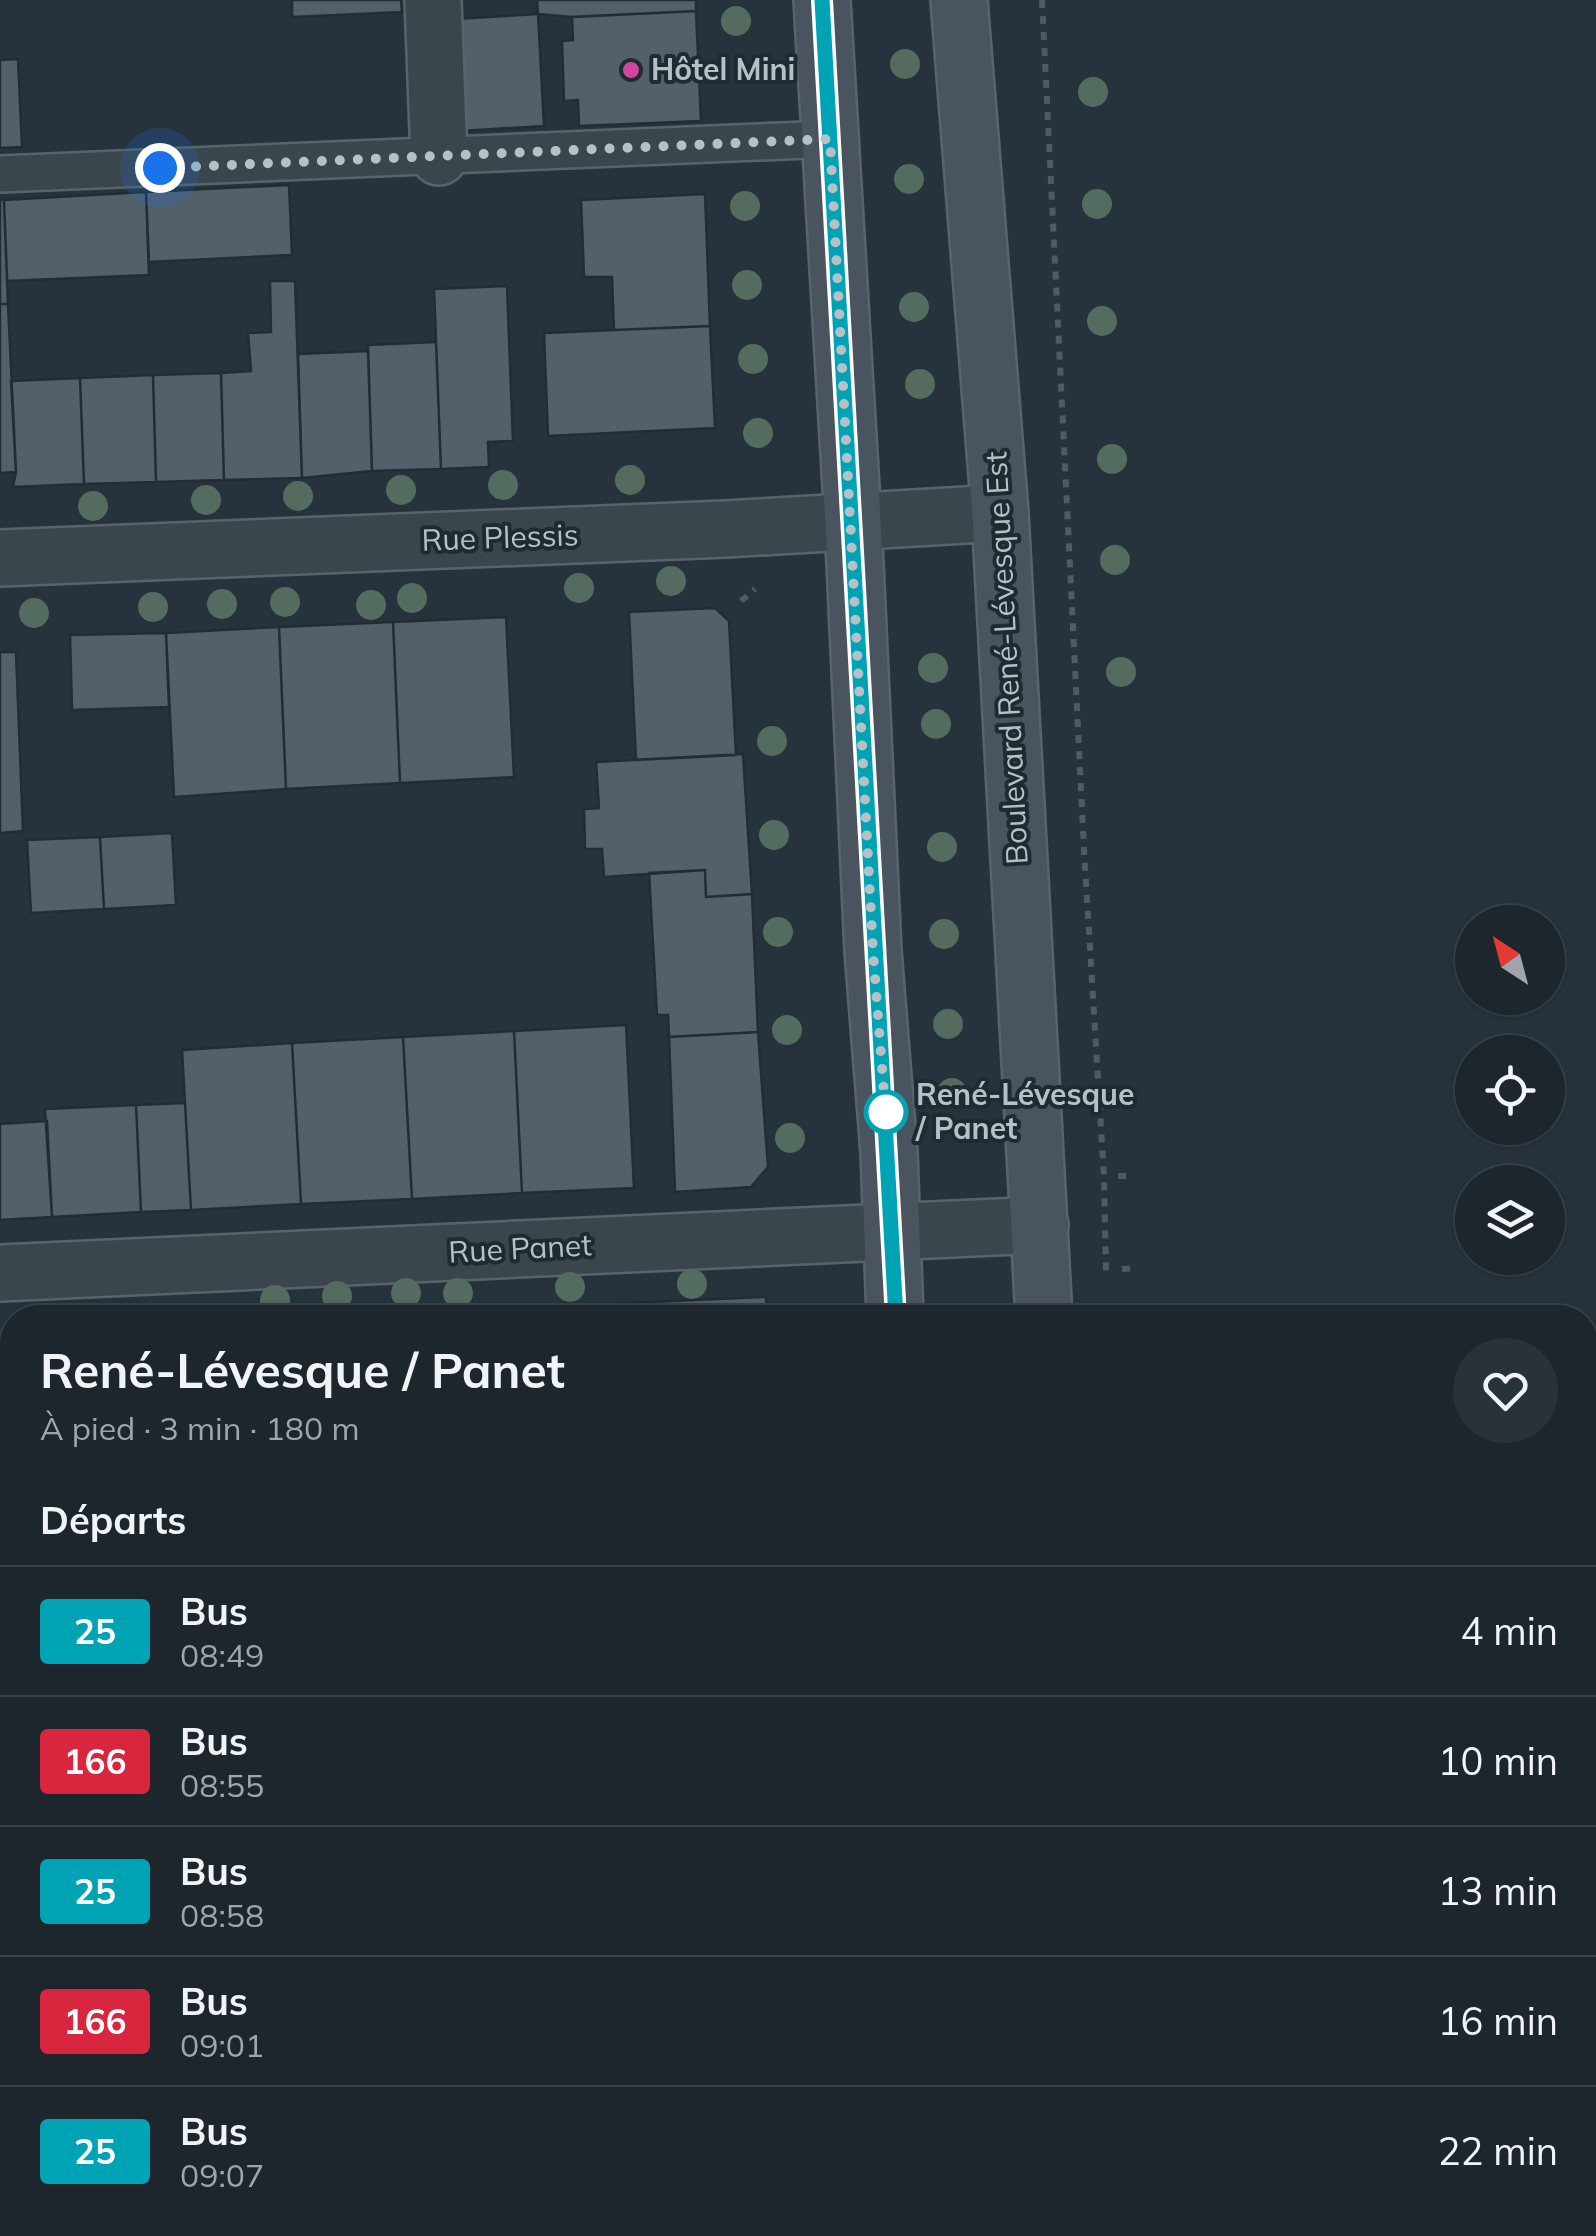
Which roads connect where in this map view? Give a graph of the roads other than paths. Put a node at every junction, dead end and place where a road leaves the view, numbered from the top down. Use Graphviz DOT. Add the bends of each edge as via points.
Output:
graph roads {
  1 [pos="433,0"];
  2 [pos="822,0"];
  3 [pos="959,0"];
  4 [pos="830,139"];
  5 [pos="439,157"];
  6 [pos="0,174"];
  7 [pos="1000,513"];
  8 [pos="853,522"];
  9 [pos="0,558"];
  10 [pos="1040,1224"];
  11 [pos="891,1233"];
  12 [pos="0,1273"];
  13 [pos="895,1305"];
  14 [pos="1043,1305"];
  1 -- 5 [label="street"];
  2 -- 4 [label="main road"];
  3 -- 7 [label="main road, Boulevard René-Lévesque Est"];
  4 -- 5 [label="lane"];
  4 -- 8 [label="main road"];
  5 -- 6 [label="lane"];
  7 -- 8 [label="street, Rue Plessis"];
  7 -- 10 [label="main road, Boulevard René-Lévesque Est"];
  8 -- 9 [label="street, Rue Plessis"];
  8 -- 11 [label="main road"];
  10 -- 11 [label="street, Rue Panet"];
  10 -- 14 [label="main road, Boulevard René-Lévesque Est"];
  11 -- 12 [label="street, Rue Panet"];
  11 -- 13 [label="main road"];
}
